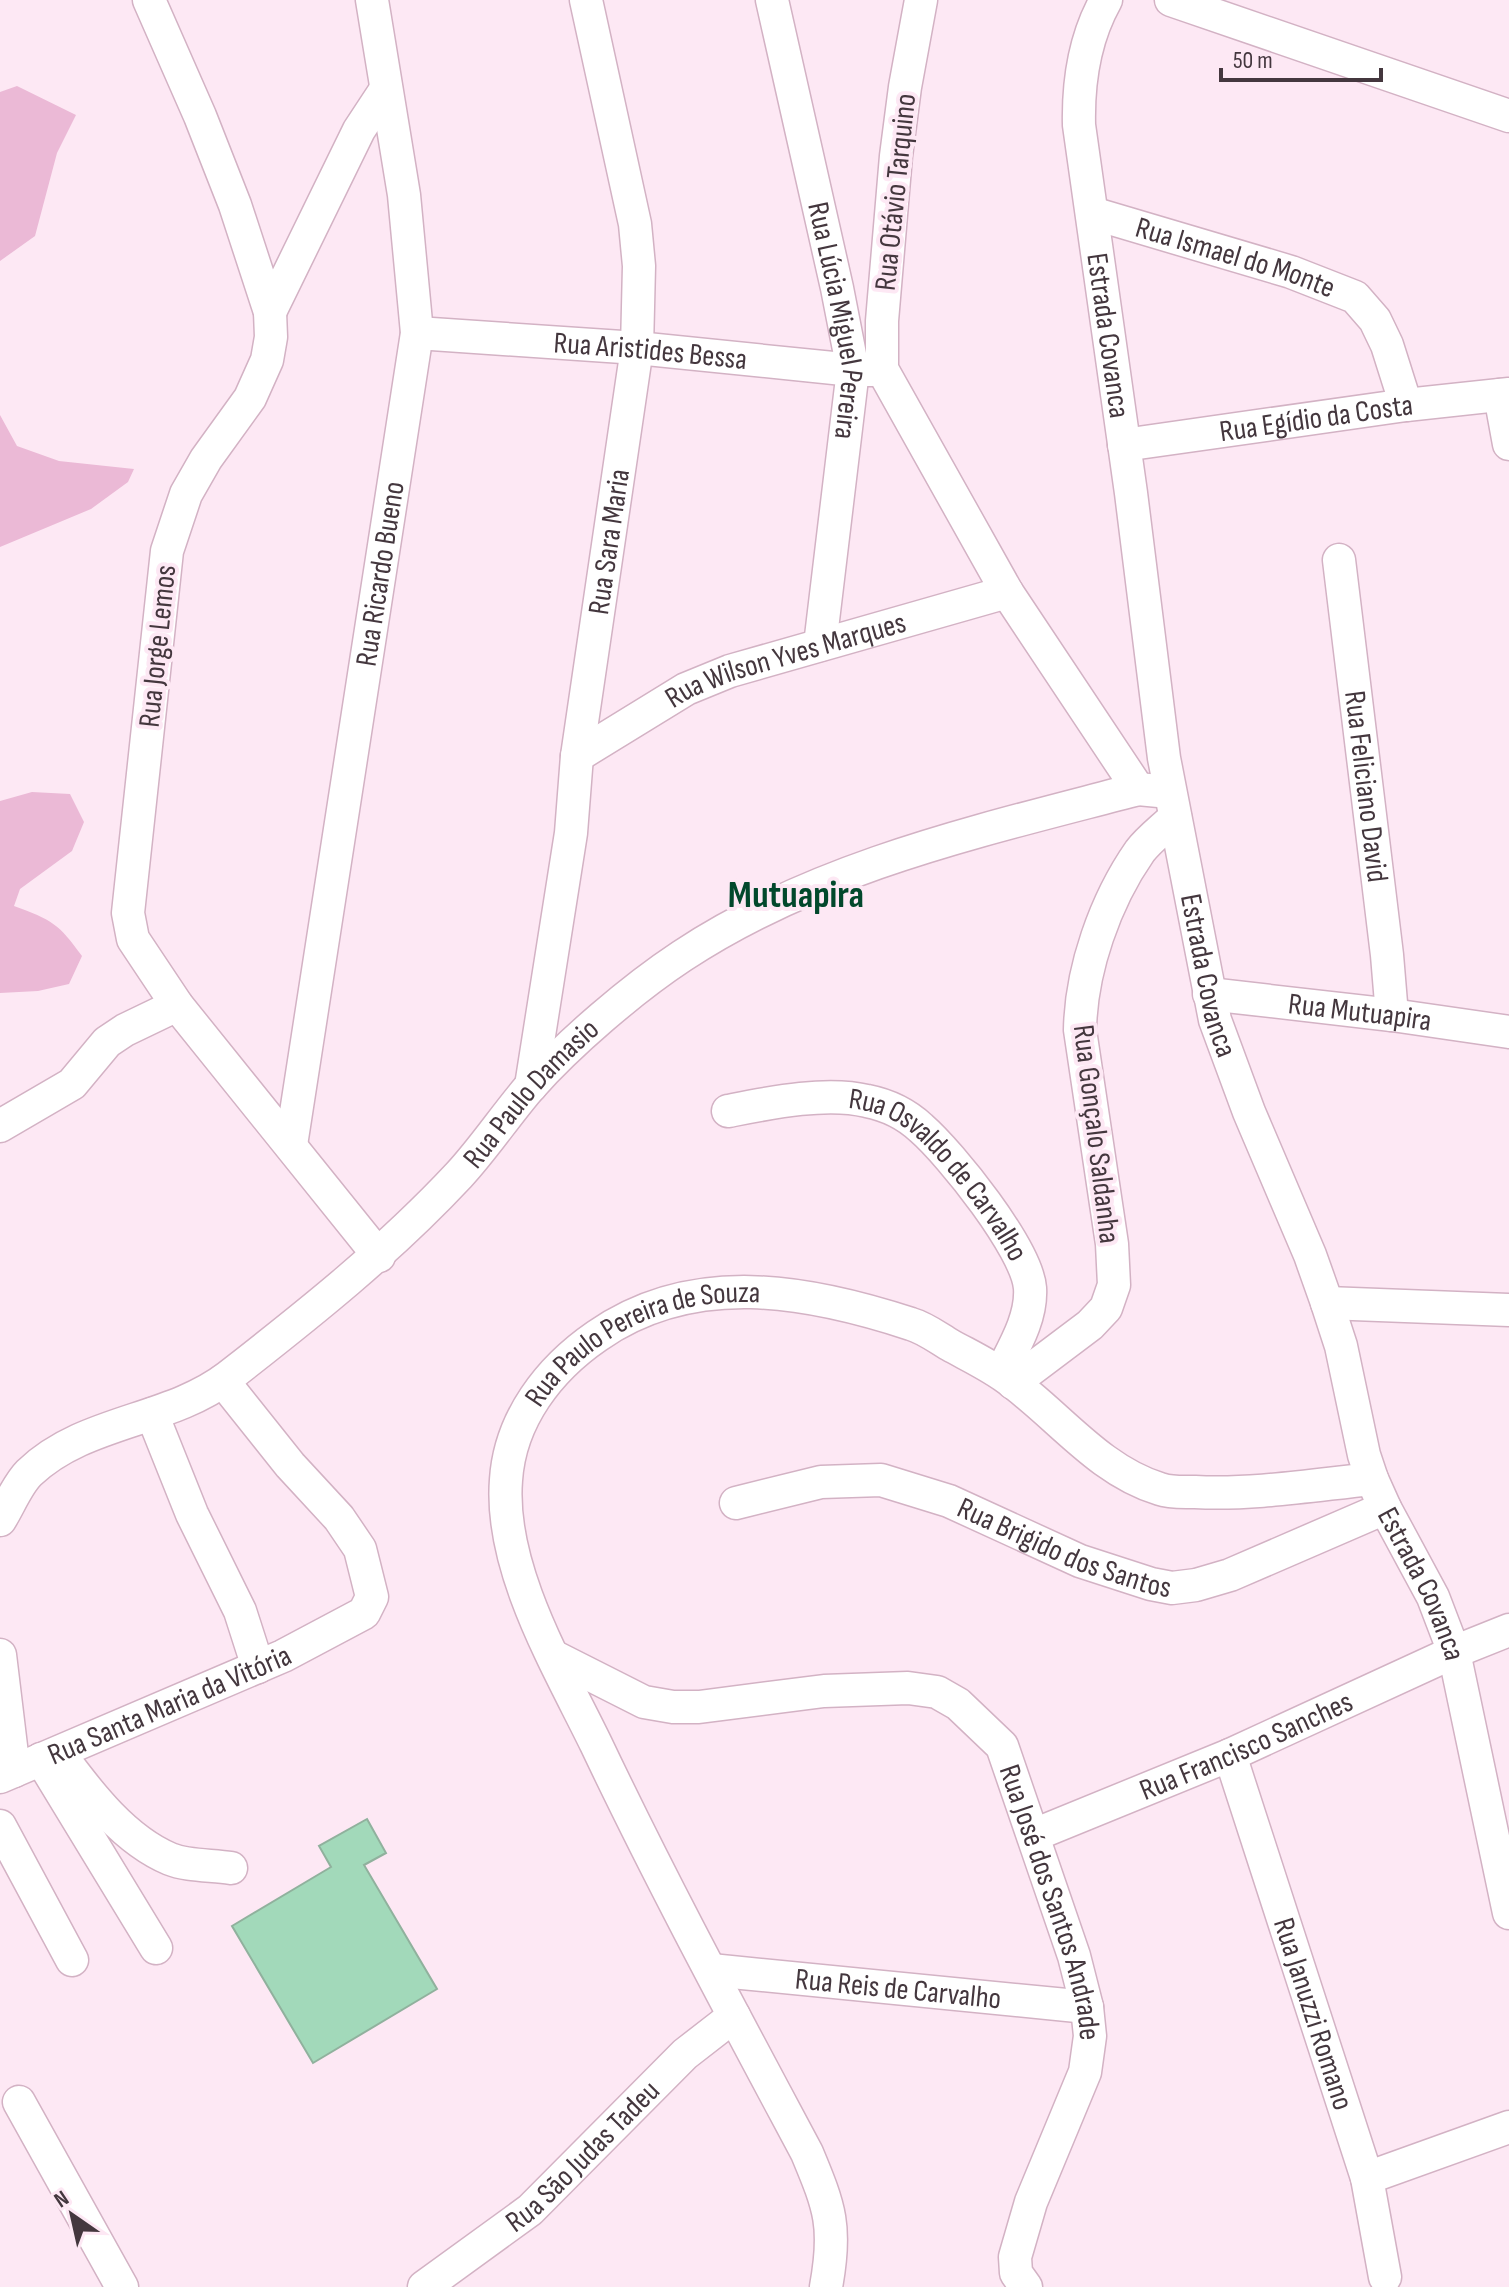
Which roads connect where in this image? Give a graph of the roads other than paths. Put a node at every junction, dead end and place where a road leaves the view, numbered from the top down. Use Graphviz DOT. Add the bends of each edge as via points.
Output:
graph roads {
  1 [pos="149,0"];
  2 [pos="372,0"];
  3 [pos="586,0"];
  4 [pos="772,0"];
  5 [pos="921,0"];
  6 [pos="1106,0"];
  7 [pos="1171,0"];
  8 [pos="386,89"];
  9 [pos="1509,116"];
  10 [pos="1092,213"];
  11 [pos="270,312"];
  12 [pos="417,333"];
  13 [pos="637,348"];
  14 [pos="868,370"];
  15 [pos="1505,395"];
  16 [pos="1406,405"];
  17 [pos="1509,444"];
  18 [pos="1124,445"];
  19 [pos="1339,560"];
  20 [pos="1007,592"];
  21 [pos="820,645"];
  22 [pos="577,756"];
  23 [pos="1138,789"];
  24 [pos="1173,804"];
  25 [pos="1209,994"];
  26 [pos="177,1005"];
  27 [pos="1392,1015"];
  28 [pos="1509,1032"];
  29 [pos="531,1086"];
  30 [pos="728,1111"];
  31 [pos="0,1126"];
  32 [pos="291,1145"];
  33 [pos="379,1256"];
  34 [pos="1327,1303"];
  35 [pos="1509,1310"];
  36 [pos="1007,1378"];
  37 [pos="223,1381"];
  38 [pos="152,1414"];
  39 [pos="1372,1479"];
  40 [pos="736,1503"];
  41 [pos="1385,1508"];
  42 [pos="0,1520"];
  43 [pos="1509,1630"];
  44 [pos="1454,1652"];
  45 [pos="0,1655"];
  46 [pos="553,1656"];
  47 [pos="258,1667"];
  48 [pos="1230,1755"];
  49 [pos="28,1764"];
  50 [pos="0,1826"];
  51 [pos="1034,1835"];
  52 [pos="231,1868"];
  53 [pos="1509,1913"];
  54 [pos="156,1948"];
  55 [pos="72,1960"];
  56 [pos="711,1970"];
  57 [pos="1087,2007"];
  58 [pos="734,2016"];
  59 [pos="19,2102"];
  60 [pos="1509,2127"];
  61 [pos="1367,2178"];
  62 [pos="1385,2277"];
  63 [pos="122,2287"];
  64 [pos="424,2287"];
  65 [pos="826,2287"];
  66 [pos="1026,2287"];
  1 -- 11 [label="street, Rua Jorge Lemos" via="220,165"];
  2 -- 8 [label="street, Rua Ricardo Bueno"];
  3 -- 13 [label="street, Rua Sara Maria" via="635,224"];
  4 -- 14 [label="street, Rua Lúcia Miguel Pereira" via="837,288"];
  5 -- 14 [label="street, Rua Otávio Tarquino" via="896,156 882,321"];
  6 -- 10 [label="street, Estrada Covanca" via="1084,53 1078,99"];
  7 -- 9 [label="street"];
  8 -- 11 [label="street" via="359,130"];
  8 -- 12 [label="street, Rua Ricardo Bueno" via="404,195"];
  10 -- 16 [label="street, Rua Ismael do Monte" via="1291,272 1355,297 1387,345"];
  10 -- 18 [label="street, Estrada Covanca"];
  11 -- 26 [label="street, Rua Jorge Lemos" via="267,360 250,398 186,494 167,551 128,913 133,939"];
  12 -- 13 [label="street, Rua Aristides Bessa"];
  12 -- 32 [label="street, Rua Ricardo Bueno"];
  13 -- 14 [label="street, Rua Aristides Bessa"];
  13 -- 22 [label="street, Rua Sara Maria"];
  14 -- 20 [label="street, Rua Otávio Tarquino"];
  14 -- 21 [label="street, Rua Lúcia Miguel Pereira"];
  15 -- 16 [label="street, Rua Egídio da Costa"];
  15 -- 17 [label="street"];
  16 -- 18 [label="street, Rua Egídio da Costa"];
  18 -- 24 [label="street, Estrada Covanca"];
  19 -- 27 [label="street, Rua Feliciano David"];
  20 -- 21 [label="street, Rua Wilson Yves Marques"];
  20 -- 23 [label="street"];
  21 -- 22 [label="street, Rua Wilson Yves Marques" via="686,689"];
  22 -- 29 [label="street, Rua Sara Maria" via="571,833"];
  23 -- 24 [label="street"];
  23 -- 29 [label="street, Rua Paulo Damasio" via="1016,821 813,886 738,922 607,1014"];
  24 -- 25 [label="street, Estrada Covanca"];
  24 -- 36 [label="street, Rua Gonçalo Saldanha" via="1124,878 1094,945 1081,1006 1114,1285 1106,1308 1090,1325"];
  25 -- 27 [label="street, Rua Mutuapira"];
  25 -- 34 [label="street, Estrada Covanca" via="1228,1060"];
  26 -- 31 [label="street" via="107,1042 72,1084"];
  26 -- 32 [label="street, Rua Jorge Lemos"];
  27 -- 28 [label="street, Rua Mutuapira"];
  29 -- 33 [label="street, Rua Paulo Damasio" via="461,1173"];
  30 -- 36 [label="street, Rua Osvaldo de Carvalho" via="799,1098 864,1100 891,1108 920,1127 962,1172 1026,1269 1026,1319"];
  32 -- 33 [label="street, Rua Jorge Lemos"];
  33 -- 37 [label="street, Rua Paulo Damasio"];
  34 -- 35 [label="street"];
  34 -- 39 [label="street, Estrada Covanca"];
  36 -- 39 [label="street, Rua Paulo Pereira de Souza" via="1097,1454 1163,1491 1227,1493"];
  36 -- 46 [label="street, Rua Paulo Pereira de Souza" via="916,1325 778,1292 716,1291 655,1304 612,1326 573,1353 531,1400 514,1437 505,1478 516,1568"];
  37 -- 38 [label="street, Rua Paulo Damasio"];
  37 -- 47 [label="street, Rua Santa Maria da Vitória" via="339,1518 360,1549 372,1597 364,1613"];
  38 -- 42 [label="street, Rua Paulo Damasio" via="59,1450 27,1475"];
  38 -- 47 [label="street" via="192,1514 240,1611"];
  39 -- 41 [label="street, Estrada Covanca"];
  40 -- 41 [label="street, Rua Brigido dos Santos" via="821,1482 881,1480 949,1501 1080,1561 1172,1588 1230,1575"];
  41 -- 44 [label="street, Estrada Covanca" via="1433,1597"];
  43 -- 44 [label="street, Rua Francisco Sanches"];
  44 -- 48 [label="street, Rua Francisco Sanches"];
  44 -- 53 [label="street, Estrada Covanca"];
  45 -- 49 [label="street"];
  46 -- 51 [label="street, Rua José dos Santos Andrade" via="644,1702 673,1707 824,1691 937,1692 981,1723 1002,1746"];
  46 -- 56 [label="street, Rua Paulo Pereira de Souza"];
  47 -- 49 [label="street, Rua Santa Maria da Vitória"];
  48 -- 51 [label="street, Rua Francisco Sanches"];
  48 -- 61 [label="street, Rua Januzzi Romano"];
  49 -- 52 [label="street" via="84,1788 137,1841 172,1860"];
  49 -- 54 [label="street"];
  50 -- 55 [label="street"];
  51 -- 57 [label="street, Rua José dos Santos Andrade"];
  56 -- 57 [label="street, Rua Reis de Carvalho"];
  56 -- 58 [label="street, Rua Paulo Pereira de Souza"];
  57 -- 66 [label="street, Rua José dos Santos Andrade" via="1085,2072 1031,2202 1015,2257 1016,2273"];
  58 -- 64 [label="street, Rua São Judas Tadeu" via="685,2054 530,2210"];
  58 -- 65 [label="street, Rua Paulo Pereira de Souza" via="807,2153 828,2204 833,2238"];
  59 -- 63 [label="street"];
  60 -- 61 [label="street"];
  61 -- 62 [label="street, Rua Januzzi Romano"];
}
